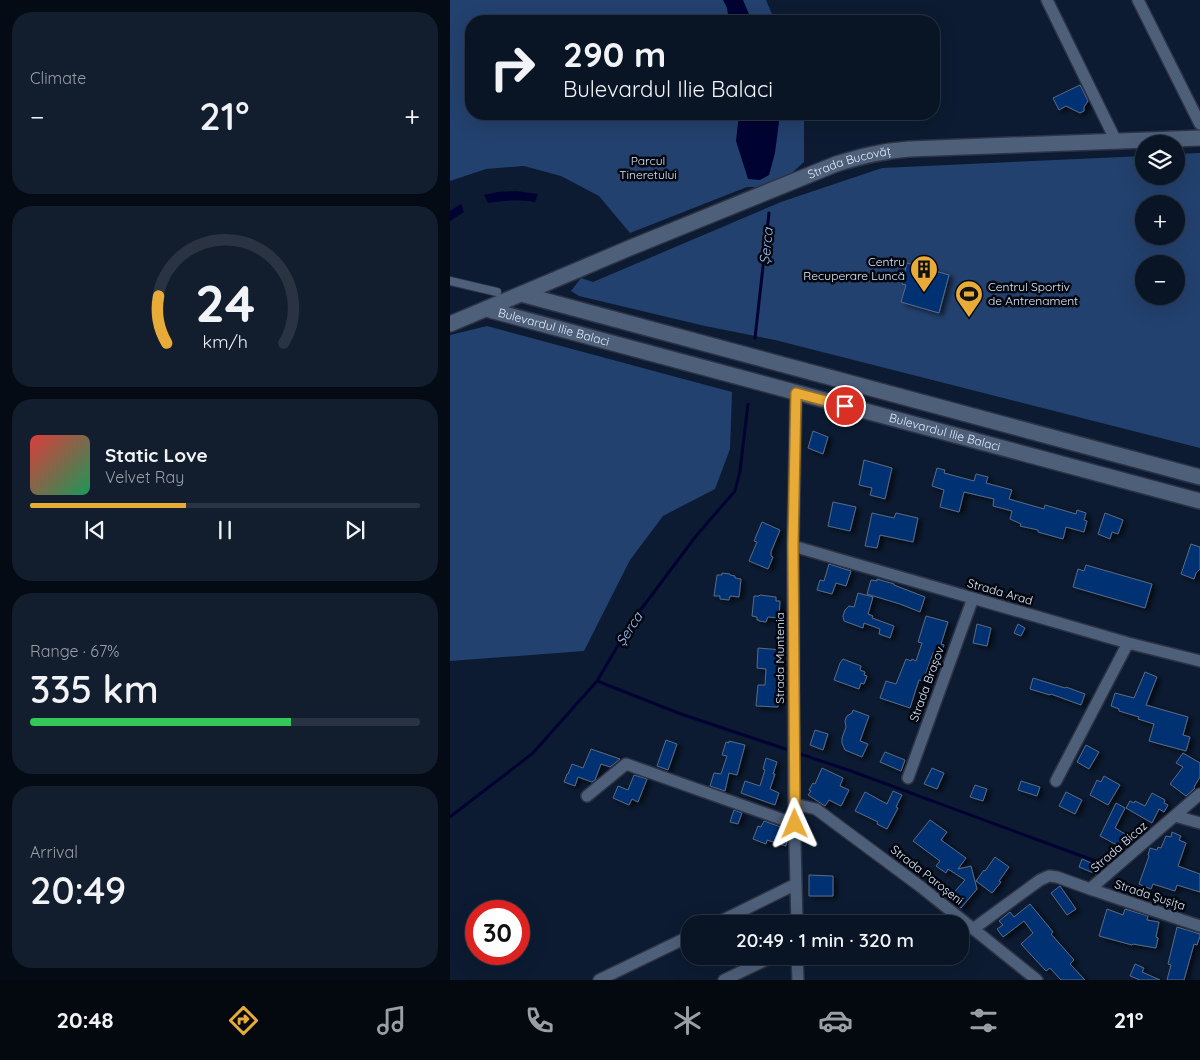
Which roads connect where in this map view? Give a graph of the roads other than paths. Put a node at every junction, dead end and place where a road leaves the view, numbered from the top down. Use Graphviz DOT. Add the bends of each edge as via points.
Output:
graph roads {
  1 [pos="1047,0"];
  2 [pos="1138,0"];
  3 [pos="1200,124"];
  4 [pos="1200,138"];
  5 [pos="1116,141"];
  6 [pos="450,281"];
  7 [pos="497,292"];
  8 [pos="521,294"];
  9 [pos="486,309"];
  10 [pos="450,324"];
  11 [pos="796,393"];
  12 [pos="1200,478"];
  13 [pos="1200,501"];
  14 [pos="793,546"];
  15 [pos="973,598"];
  16 [pos="1128,642"];
  17 [pos="1200,661"];
  18 [pos="908,778"];
  19 [pos="1056,781"];
  20 [pos="1200,794"];
  21 [pos="587,796"];
  22 [pos="794,804"];
  23 [pos="1175,816"];
  24 [pos="1200,823"];
  25 [pos="795,824"];
  26 [pos="796,884"];
  27 [pos="1090,889"];
  28 [pos="733,915"];
  29 [pos="797,915"];
  30 [pos="1200,926"];
  31 [pos="973,929"];
  32 [pos="681,940"];
  33 [pos="755,965"];
  34 [pos="797,965"];
  35 [pos="599,980"];
  36 [pos="724,980"];
  37 [pos="798,980"];
  38 [pos="1037,980"];
  1 -- 5 [label="street"];
  2 -- 3 [label="street"];
  4 -- 5 [label="main road, Strada Bucovăț"];
  5 -- 8 [label="main road, Strada Bucovăț" via="909,149 860,156"];
  6 -- 7 [label="street"];
  8 -- 9 [label="main road, Strada Bucovăț"];
  8 -- 12 [label="main road, Bulevardul Ilie Balaci"];
  9 -- 10 [label="main road, Strada Bucovăț"];
  9 -- 11 [label="main road, Bulevardul Ilie Balaci"];
  11 -- 13 [label="main road, Bulevardul Ilie Balaci"];
  11 -- 14 [label="street, Strada Muntenia"];
  14 -- 15 [label="street, Strada Arad"];
  14 -- 22 [label="street, Strada Muntenia"];
  15 -- 16 [label="street, Strada Arad"];
  15 -- 18 [label="street, Strada Brașov"];
  16 -- 17 [label="street, Strada Arad"];
  16 -- 19 [label="street"];
  20 -- 23 [label="street, Strada Bicaz"];
  21 -- 25 [label="street" via="626,764"];
  22 -- 25 [label="street, Strada Muntenia"];
  22 -- 31 [label="street, Strada Paroșeni" via="816,809"];
  23 -- 24 [label="street"];
  23 -- 27 [label="street, Strada Bicaz"];
  25 -- 26 [label="street, Strada Muntenia"];
  26 -- 28 [label="street"];
  26 -- 29 [label="street, Strada Muntenia"];
  27 -- 30 [label="street, Strada Șușița"];
  27 -- 31 [label="street, Strada Bicaz" via="1049,876"];
  31 -- 38 [label="street, Strada Paroșeni"];
  32 -- 35 [label="street"];
  33 -- 36 [label="street"];
  34 -- 37 [label="street"];
}
